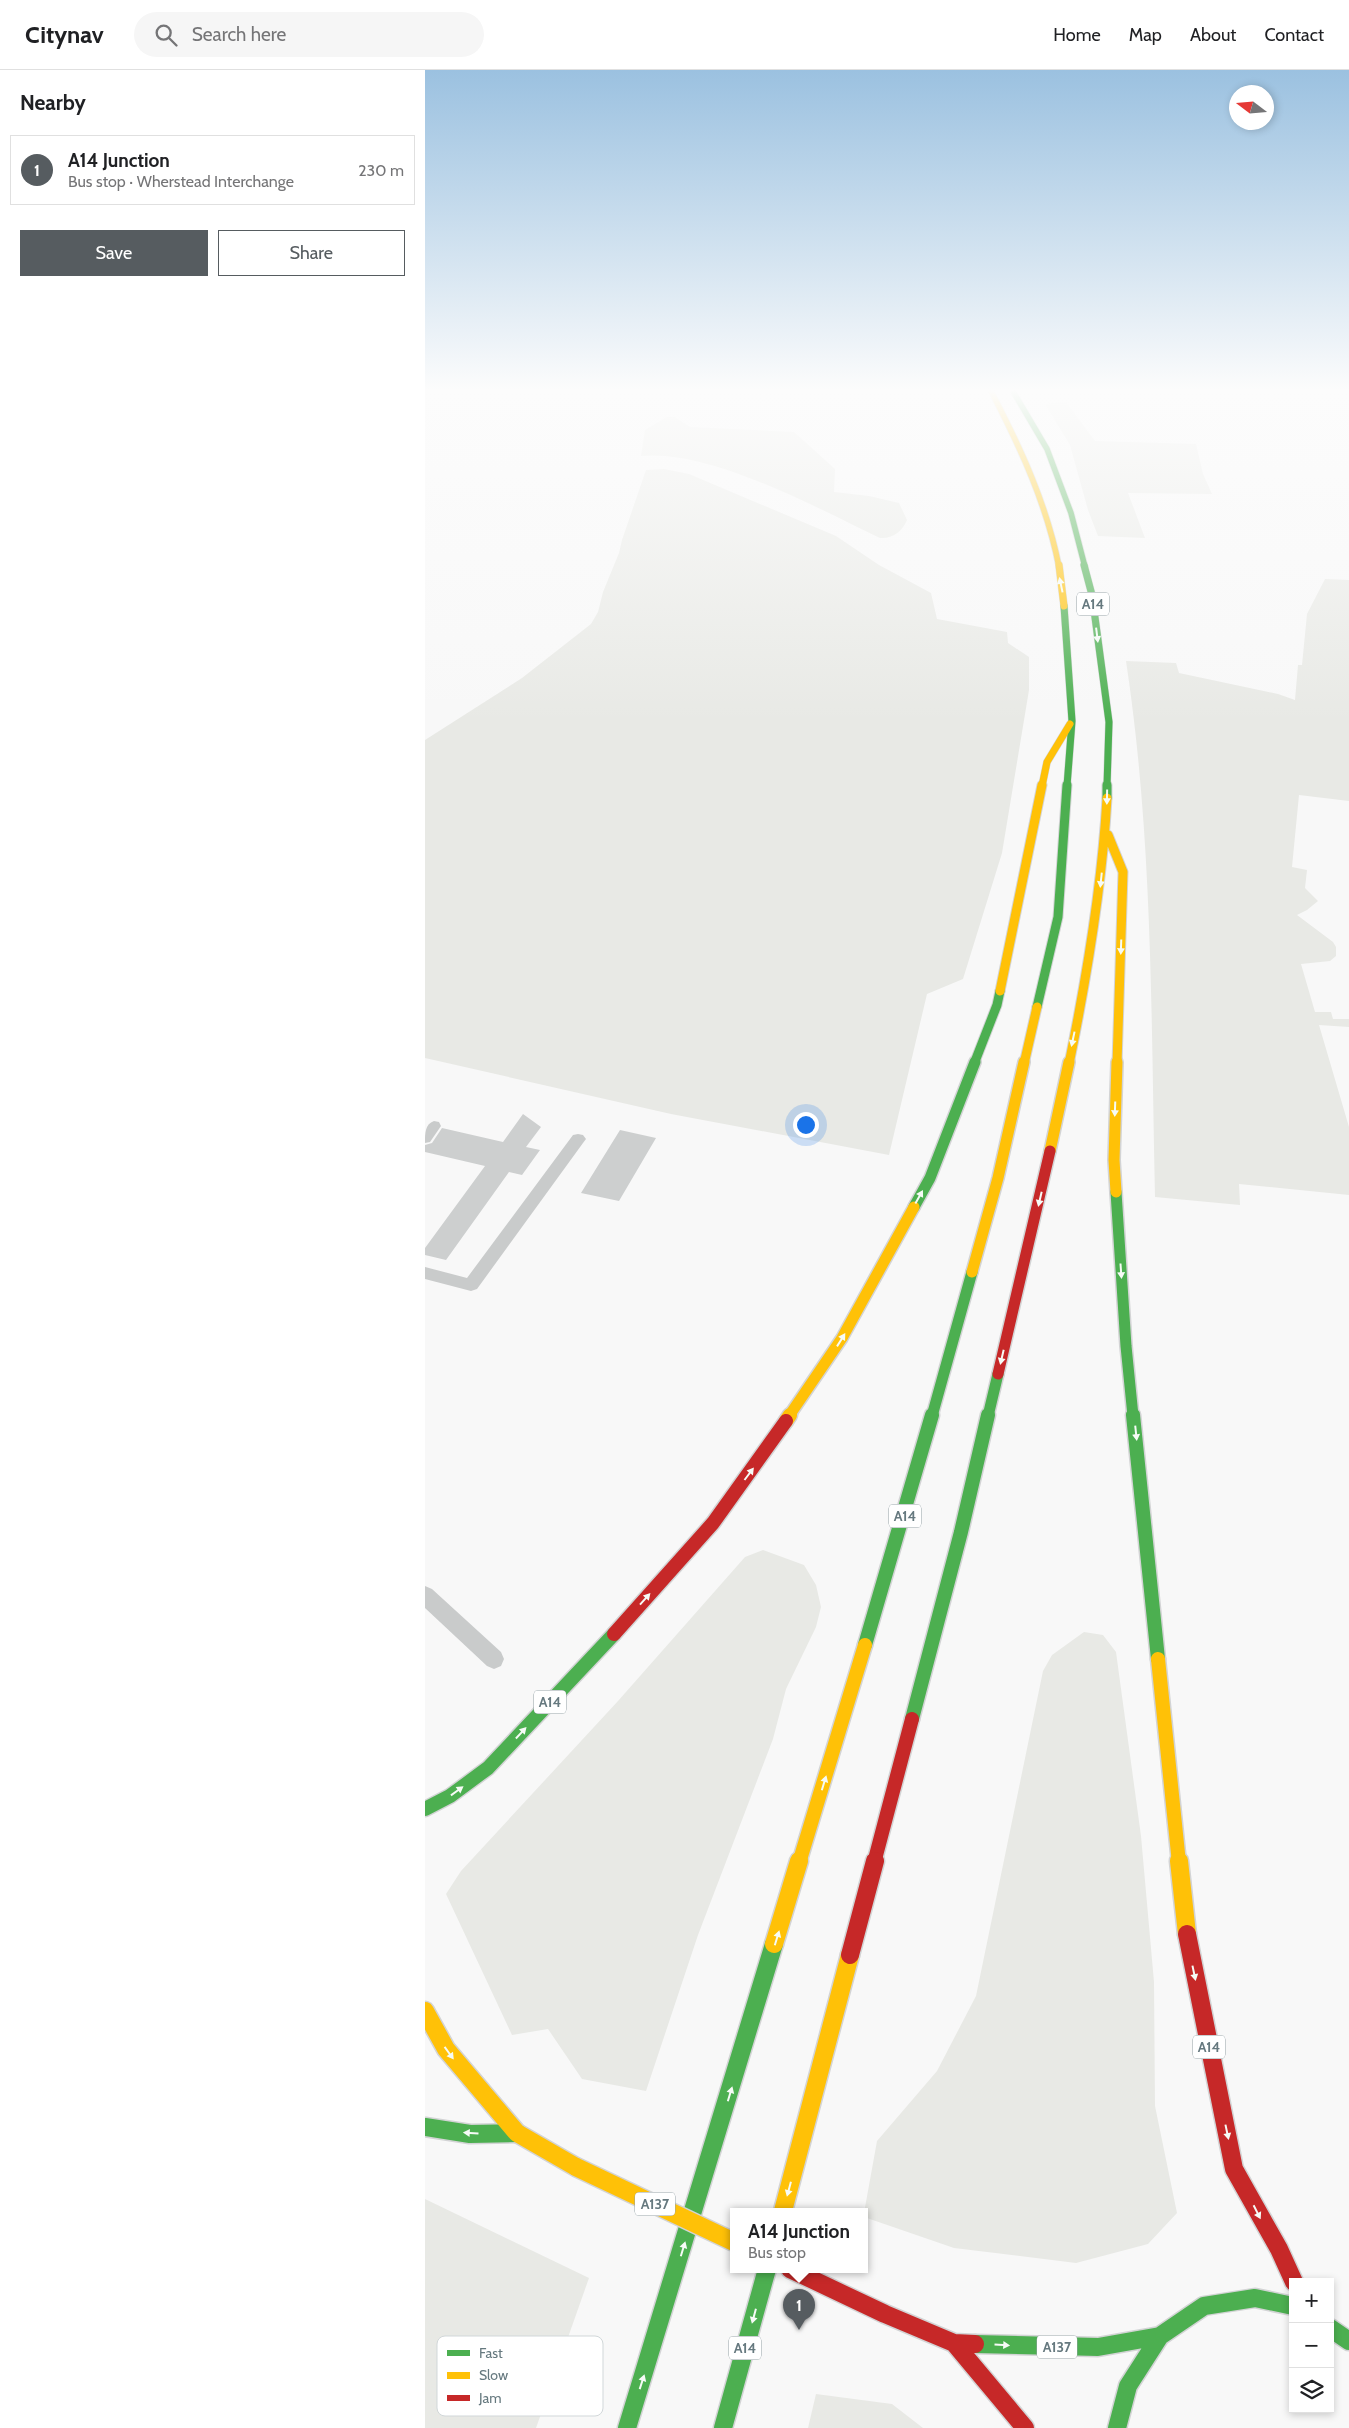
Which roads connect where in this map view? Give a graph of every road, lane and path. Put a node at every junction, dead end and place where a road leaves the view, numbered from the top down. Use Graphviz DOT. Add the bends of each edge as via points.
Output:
graph roads {
  1 [pos="1043,503"];
  2 [pos="1067,503"];
  3 [pos="1072,721"];
  4 [pos="1106,831"];
  5 [pos="578,1139"];
  6 [pos="425,1273"];
  7 [pos="425,1595"];
  8 [pos="494,1659"];
  9 [pos="425,1809"];
  10 [pos="425,2011"];
  11 [pos="425,2127"];
  12 [pos="517,2133"];
  13 [pos="784,2208"];
  14 [pos="730,2240"];
  15 [pos="766,2273"];
  16 [pos="798,2273"];
  17 [pos="1292,2278"];
  18 [pos="1289,2305"];
  19 [pos="1334,2331"];
  20 [pos="1160,2336"];
  21 [pos="1349,2341"];
  22 [pos="954,2343"];
  23 [pos="627,2428"];
  24 [pos="723,2428"];
  25 [pos="1025,2428"];
  26 [pos="1117,2428"];
  3 -- 1 [label="main road, A14, one-way" via="1063,593"];
  2 -- 4 [label="main road, A14, one-way" via="1092,595 1109,722"];
  9 -- 3 [label="main road, A14, one-way" via="450,1796 488,1768 713,1523 758,1463 842,1338 930,1178 997,1005 1047,762"];
  23 -- 3 [label="main road, A14, one-way" via="901,1527 999,1178 1058,917"];
  4 -- 13 [label="main road, A14, one-way" via="1097,919 1042,1189 961,1532"];
  4 -- 17 [label="main road, A14, one-way" via="1123,872 1114,1160 1126,1346 1185,1925 1234,2168"];
  5 -- 6 [label="lane" via="471,1285"];
  7 -- 8 [label="lane"];
  10 -- 12 [label="main road, A137, one-way" via="446,2049"];
  12 -- 11 [label="main road, one-way" via="470,2134"];
  12 -- 14 [label="main road, A137, bridge" via="576,2167"];
  15 -- 24 [label="main road, A14, one-way"];
  16 -- 22 [label="main road, A137"];
  18 -- 20 [label="main road" via="1255,2298 1204,2306"];
  19 -- 21 [label="main road"];
  22 -- 20 [label="main road, A137, one-way" via="1098,2347"];
  20 -- 26 [label="main road" via="1129,2386"];
  22 -- 25 [label="main road, A137"];
}
